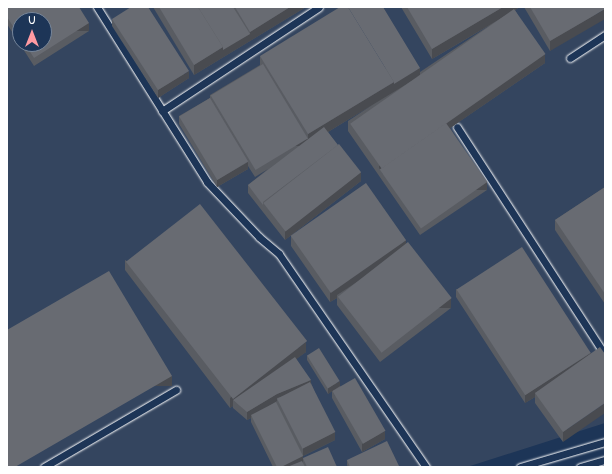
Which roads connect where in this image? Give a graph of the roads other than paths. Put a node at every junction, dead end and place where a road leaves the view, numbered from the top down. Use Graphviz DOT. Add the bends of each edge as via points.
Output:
graph roads {
  1 [pos="97,7"];
  2 [pos="319,7"];
  3 [pos="605,35"];
  4 [pos="570,58"];
  5 [pos="162,111"];
  6 [pos="457,127"];
  7 [pos="605,355"];
  8 [pos="176,390"];
  9 [pos="605,442"];
  10 [pos="605,460"];
  11 [pos="44,467"];
  12 [pos="426,467"];
  13 [pos="520,467"];
  14 [pos="580,467"];
  1 -- 5 [label="lane"];
  2 -- 5 [label="lane"];
  3 -- 4 [label="lane"];
  5 -- 12 [label="lane" via="207,182 259,237 279,254"];
  6 -- 7 [label="lane"];
  8 -- 11 [label="lane"];
  9 -- 13 [label="lane"];
  10 -- 14 [label="lane"];
}
